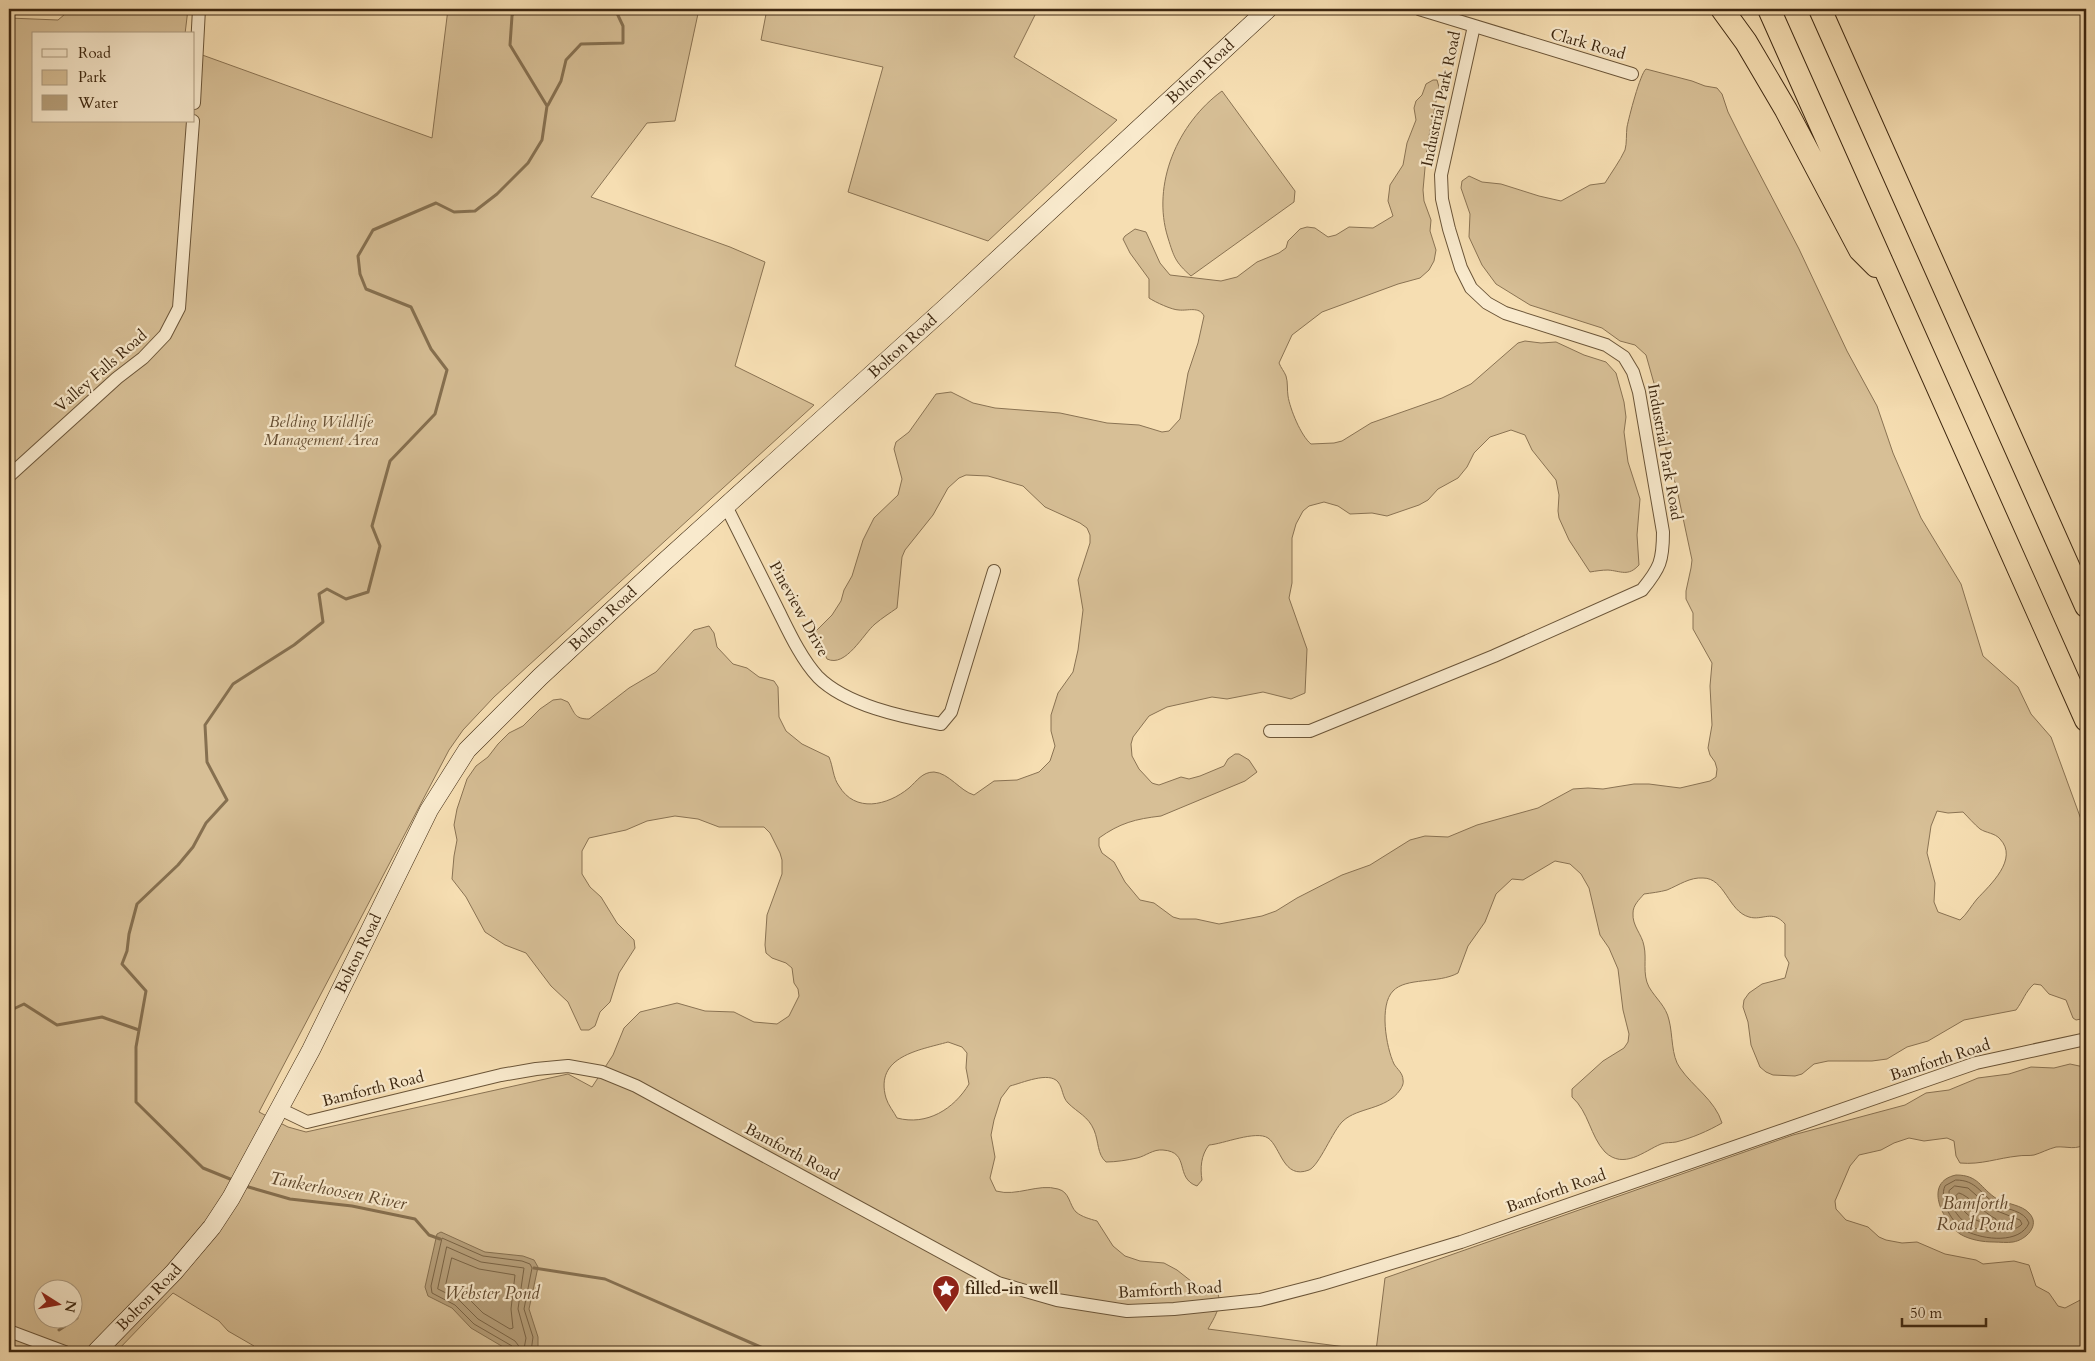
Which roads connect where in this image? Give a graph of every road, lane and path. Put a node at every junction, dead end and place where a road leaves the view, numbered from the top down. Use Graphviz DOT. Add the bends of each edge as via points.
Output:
graph roads {
  1 [pos="199,9"];
  2 [pos="1268,9"];
  3 [pos="1419,9"];
  4 [pos="1722,9"];
  5 [pos="1768,9"];
  6 [pos="1820,9"];
  7 [pos="1474,26"];
  8 [pos="1632,74"];
  9 [pos="195,84"];
  10 [pos="192,122"];
  11 [pos="1890,279"];
  12 [pos="9,476"];
  13 [pos="726,506"];
  14 [pos="994,571"];
  15 [pos="2086,606"];
  16 [pos="2086,720"];
  17 [pos="1270,731"];
  18 [pos="2086,1039"];
  19 [pos="280,1109"];
  20 [pos="9,1331"];
  21 [pos="65,1352"];
  22 [pos="96,1352"];
  1 -- 9 [label="street"];
  2 -- 13 [label="street, Bolton Road"];
  3 -- 7 [label="street, Clark Road"];
  4 -- 11 [label="highway" via="1746,42 1786,110 1860,250"];
  5 -- 11 [label="highway"];
  6 -- 15 [label="highway"];
  7 -- 8 [label="street, Clark Road"];
  7 -- 17 [label="street, Industrial Park Road" via="1441,175 1442,199 1461,268 1471,288 1506,314 1606,345 1624,357 1639,392 1663,553 1656,572 1642,590 1494,656 1310,731"];
  10 -- 12 [label="street, Valley Falls Road" via="178,308 165,336"];
  11 -- 16 [label="highway"];
  13 -- 14 [label="street, Pineview Drive" via="794,641 818,676 860,703 924,721 941,724 951,712"];
  13 -- 19 [label="street, Bolton Road" via="540,677 467,750 429,810"];
  18 -- 19 [label="street, Bamforth Road" via="1976,1064 1461,1242 1322,1284 1260,1300 1127,1312 1057,1300 998,1283 636,1086 602,1072 568,1066 501,1074 307,1122"];
  19 -- 22 [label="street, Bolton Road" via="212,1227 174,1272"];
  20 -- 21 [label="street"];
}
